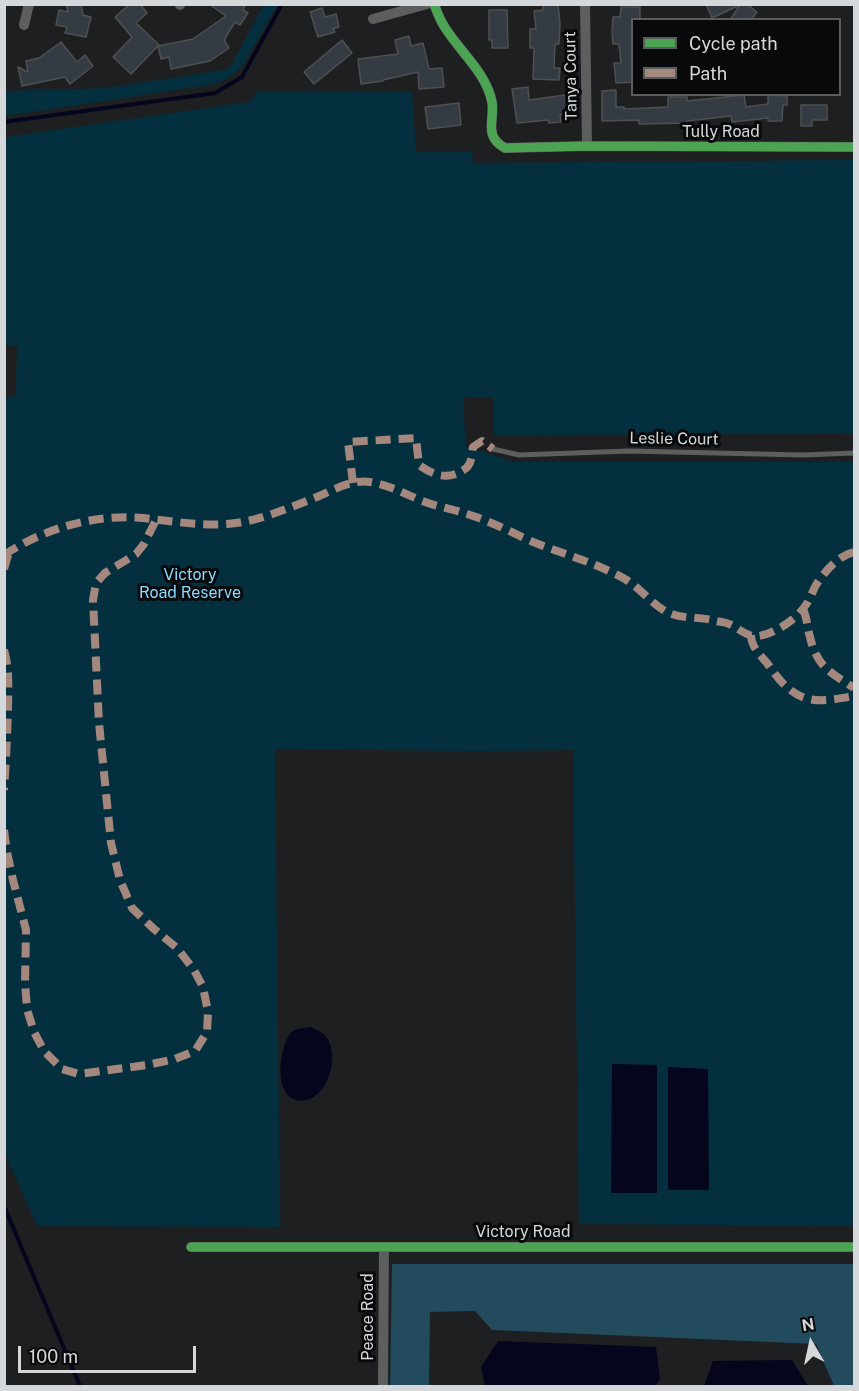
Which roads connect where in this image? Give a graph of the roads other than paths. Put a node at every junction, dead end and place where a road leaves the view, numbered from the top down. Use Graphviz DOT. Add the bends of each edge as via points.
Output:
graph roads {
  1 [pos="29,4"];
  2 [pos="427,4"];
  3 [pos="434,4"];
  4 [pos="585,4"];
  5 [pos="373,19"];
  6 [pos="24,25"];
  7 [pos="587,146"];
  8 [pos="855,147"];
  9 [pos="493,449"];
  10 [pos="855,453"];
  11 [pos="191,1246"];
  12 [pos="384,1247"];
  13 [pos="855,1247"];
  14 [pos="383,1386"];
  1 -- 6 [label="street"];
  2 -- 5 [label="street"];
  3 -- 7 [label="street, Tully Road" via="443,25 484,81 492,102 493,136 499,144 505,148"];
  4 -- 7 [label="street, Tanya Court"];
  7 -- 8 [label="street, Tully Road"];
  9 -- 10 [label="lane, Leslie Court" via="519,455"];
  11 -- 12 [label="street, Victory Road"];
  12 -- 13 [label="street, Victory Road"];
  12 -- 14 [label="street, Peace Road"];
}
